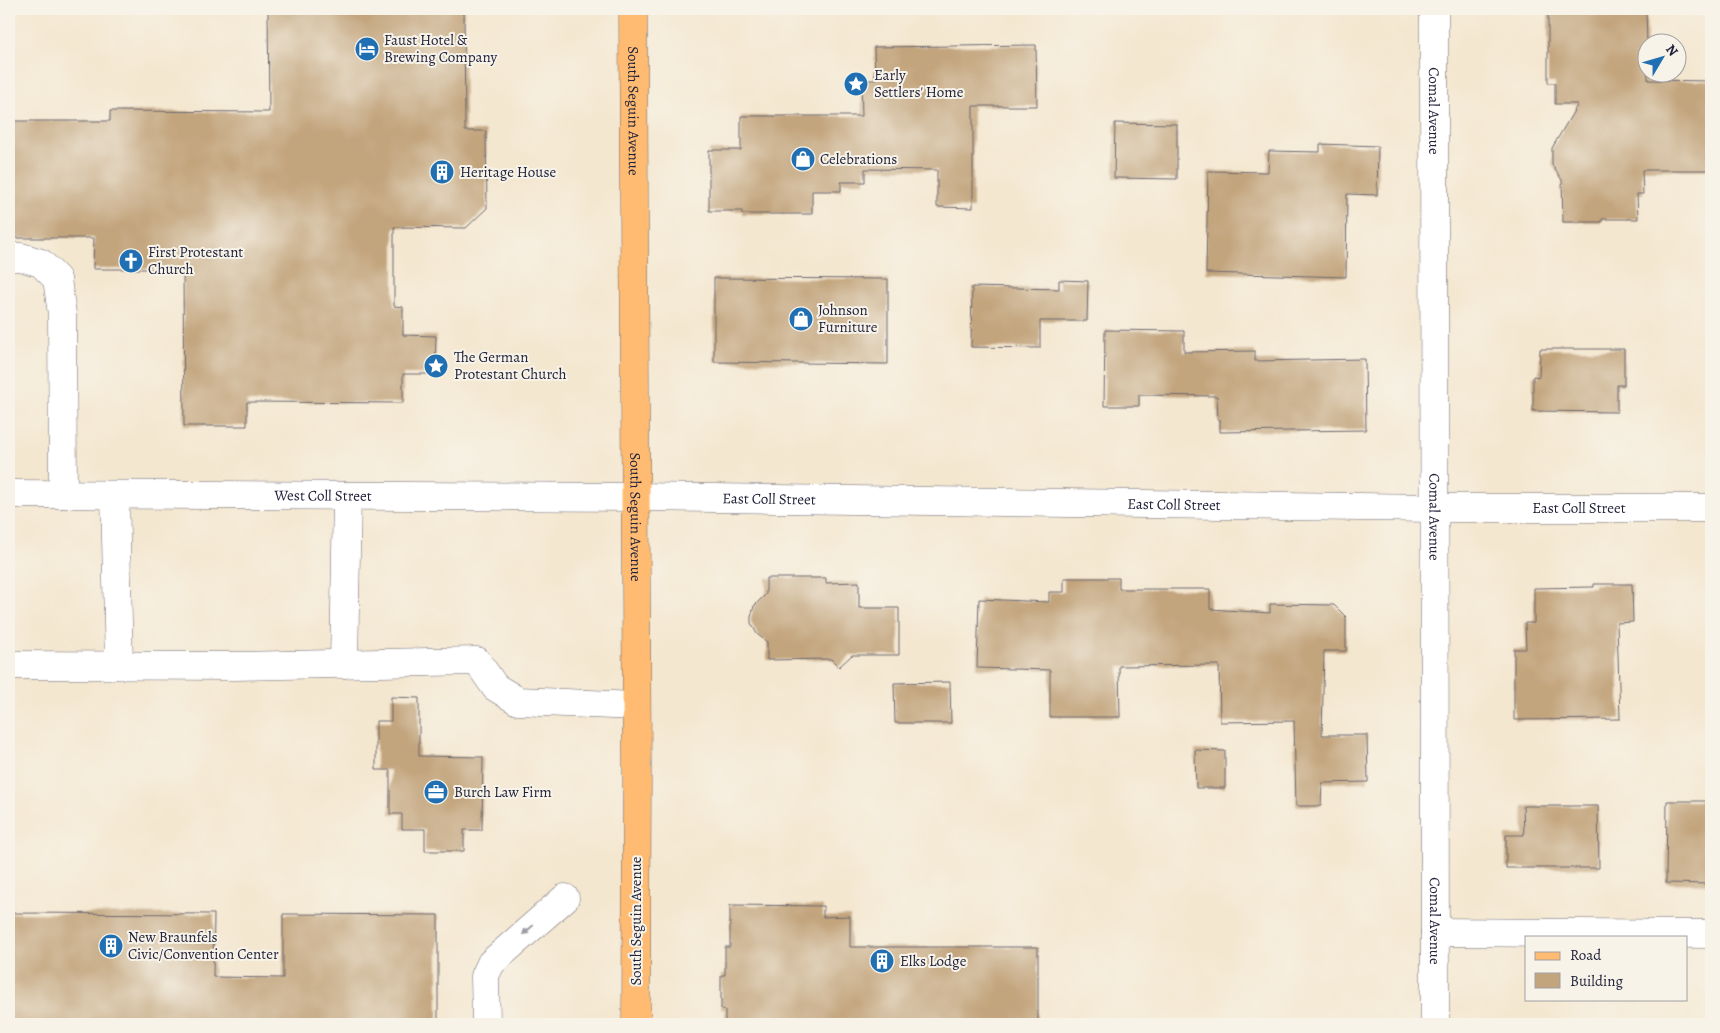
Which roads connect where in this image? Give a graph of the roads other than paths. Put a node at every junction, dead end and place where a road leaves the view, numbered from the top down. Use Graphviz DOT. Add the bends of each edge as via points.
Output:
graph roads {
  1 [pos="633,9"];
  2 [pos="1434,9"];
  3 [pos="9,257"];
  4 [pos="9,494"];
  5 [pos="64,494"];
  6 [pos="115,495"];
  7 [pos="347,496"];
  8 [pos="636,497"];
  9 [pos="1435,508"];
  10 [pos="1711,508"];
  11 [pos="344,664"];
  12 [pos="119,665"];
  13 [pos="9,666"];
  14 [pos="636,706"];
  15 [pos="565,898"];
  16 [pos="1435,932"];
  17 [pos="1711,934"];
  18 [pos="486,1024"];
  19 [pos="636,1024"];
  20 [pos="1435,1024"];
  1 -- 8 [label="main road, South Seguin Avenue"];
  2 -- 9 [label="street, Comal Avenue"];
  3 -- 5 [label="street" via="41,263 57,280 62,314"];
  4 -- 5 [label="street, West Coll Street"];
  5 -- 6 [label="street, West Coll Street"];
  6 -- 7 [label="street, West Coll Street"];
  6 -- 12 [label="street"];
  7 -- 8 [label="street, West Coll Street"];
  7 -- 11 [label="street"];
  8 -- 9 [label="street, East Coll Street"];
  8 -- 14 [label="main road, South Seguin Avenue"];
  9 -- 10 [label="street, East Coll Street"];
  9 -- 16 [label="street, Comal Avenue"];
  11 -- 12 [label="street"];
  11 -- 14 [label="street" via="478,661 495,687 518,701"];
  12 -- 13 [label="street"];
  14 -- 19 [label="main road, South Seguin Avenue"];
  15 -- 18 [label="street, one-way" via="491,962 485,976"];
  16 -- 17 [label="street"];
  16 -- 20 [label="street, Comal Avenue"];
}
